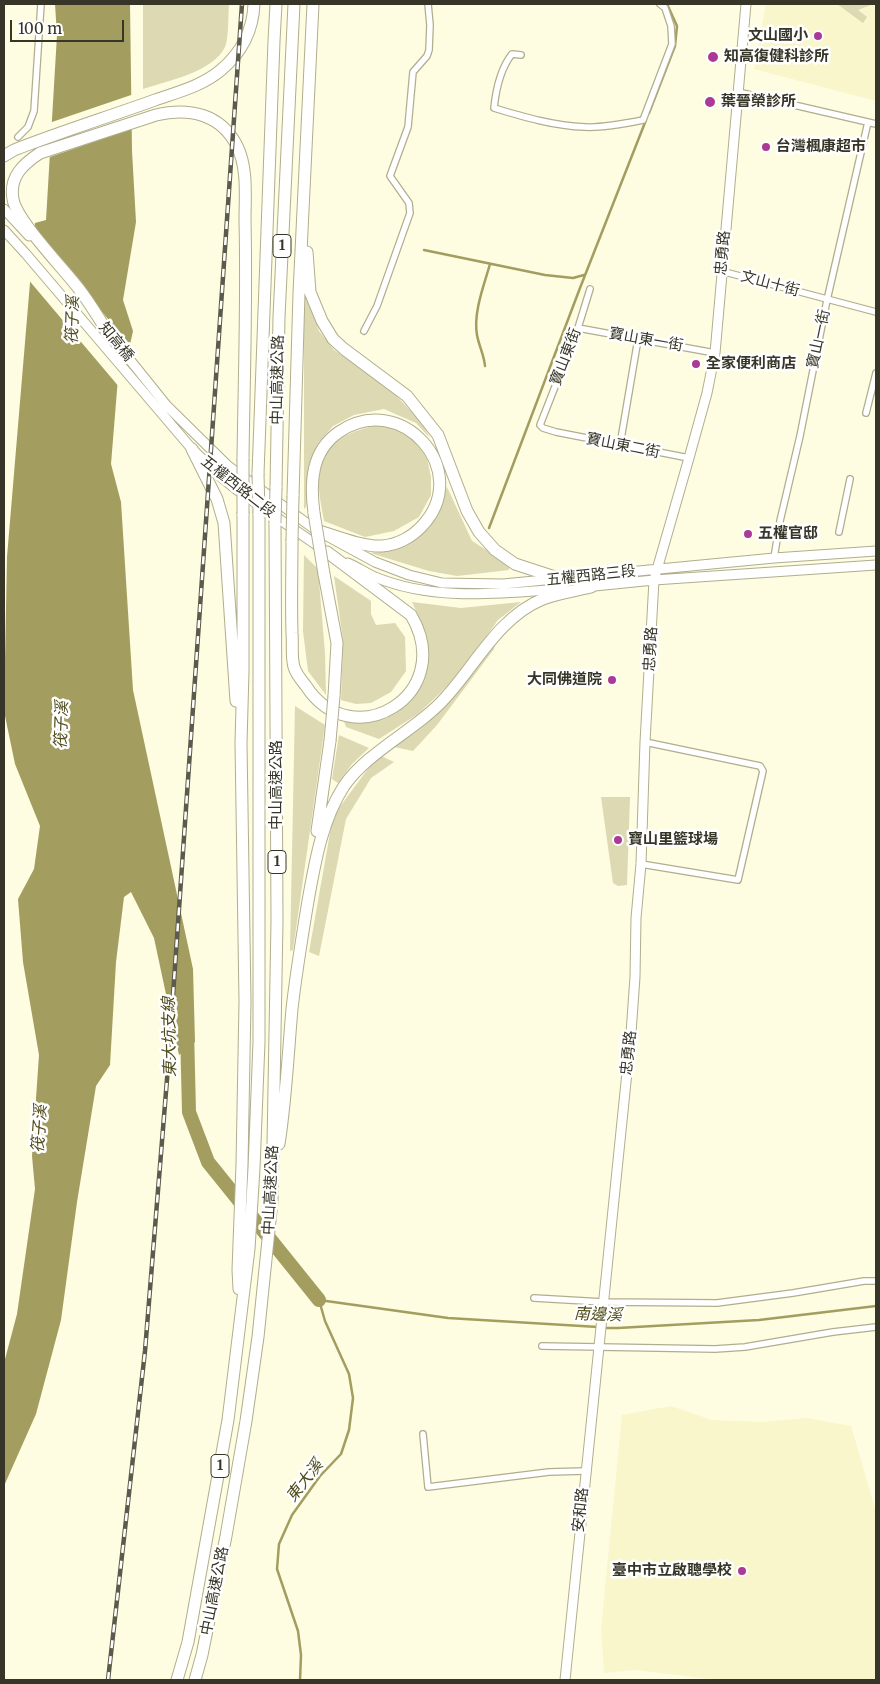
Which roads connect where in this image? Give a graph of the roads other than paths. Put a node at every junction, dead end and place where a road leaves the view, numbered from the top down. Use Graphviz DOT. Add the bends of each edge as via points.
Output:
graph roads {
  1 [pos="41,4"];
  2 [pos="254,4"];
  3 [pos="276,4"];
  4 [pos="294,4"];
  5 [pos="313,4"];
  6 [pos="428,4"];
  7 [pos="746,4"];
  8 [pos="664,5"];
  9 [pos="521,55"];
  10 [pos="738,92"];
  11 [pos="868,122"];
  12 [pos="876,124"];
  13 [pos="18,137"];
  14 [pos="4,156"];
  15 [pos="304,202"];
  16 [pos="4,208"];
  17 [pos="25,226"];
  18 [pos="4,230"];
  19 [pos="721,271"];
  20 [pos="590,289"];
  21 [pos="827,300"];
  22 [pos="876,312"];
  23 [pos="578,328"];
  24 [pos="364,331"];
  25 [pos="109,334"];
  26 [pos="638,339"];
  27 [pos="715,352"];
  28 [pos="876,373"];
  29 [pos="163,408"];
  30 [pos="866,413"];
  31 [pos="540,425"];
  32 [pos="620,445"];
  33 [pos="192,449"];
  34 [pos="689,458"];
  35 [pos="850,479"];
  36 [pos="316,530"];
  37 [pos="839,532"];
  38 [pos="327,552"];
  39 [pos="876,552"];
  40 [pos="774,558"];
  41 [pos="876,565"];
  42 [pos="658,569"];
  43 [pos="561,579"];
  44 [pos="654,580"];
  45 [pos="591,587"];
  46 [pos="645,742"];
  47 [pos="241,743"];
  48 [pos="641,864"];
  49 [pos="312,882"];
  50 [pos="273,1186"];
  51 [pos="876,1281"];
  52 [pos="534,1298"];
  53 [pos="604,1302"];
  54 [pos="241,1319"];
  55 [pos="876,1327"];
  56 [pos="600,1343"];
  57 [pos="542,1346"];
  58 [pos="423,1434"];
  59 [pos="585,1471"];
  60 [pos="177,1680"];
  61 [pos="195,1680"];
  62 [pos="565,1680"];
  1 -- 13 [label="street" via="34,111 28,127"];
  2 -- 14 [label="highway" via="247,35 236,53 222,69 199,84 33,142"];
  3 -- 54 [label="highway, 中山高速公路 / 1, bridge" via="258,474 259,1032 249,1250"];
  4 -- 50 [label="highway, 中山高速公路 / 1, bridge" via="279,317"];
  5 -- 15 [label="highway"];
  6 -- 24 [label="street" via="429,50 413,72 408,127 390,176 408,203 410,213 377,306"];
  7 -- 10 [label="main road, 忠勇路"];
  8 -- 9 [label="street" via="671,26 672,44 643,120 584,127 530,119 494,108 506,62 512,54"];
  10 -- 11 [label="street"];
  10 -- 19 [label="main road, 忠勇路"];
  11 -- 12 [label="street"];
  11 -- 21 [label="street, 寶山一街"];
  15 -- 38 [label="highway, bridge" via="293,496 293,659 295,669 310,693 329,709 353,717 378,715 405,699 418,679 423,656 419,629 411,615"];
  15 -- 43 [label="highway" via="310,292 333,339 407,396 438,434 468,511 479,532 495,550 515,564"];
  16 -- 17 [label="main road"];
  17 -- 25 [label="highway" via="80,289"];
  17 -- 47 [label="highway, bridge" via="14,204 12,190 17,172 40,153 170,111 186,111 201,114 228,132 240,154 246,242"];
  18 -- 29 [label="main road, 知高橋"];
  19 -- 21 [label="street, 文山十街"];
  19 -- 27 [label="main road, 忠勇路"];
  20 -- 23 [label="street, 寶山東街"];
  21 -- 22 [label="street, 文山十街"];
  21 -- 40 [label="street, 寶山一街"];
  23 -- 26 [label="street, 寶山東一街"];
  23 -- 31 [label="street, 寶山東街"];
  25 -- 29 [label="main road, 知高橋"];
  26 -- 27 [label="street, 寶山東一街"];
  26 -- 32 [label="street"];
  27 -- 34 [label="main road, 忠勇路"];
  28 -- 30 [label="street"];
  29 -- 33 [label="main road, 五權西路二段"];
  29 -- 36 [label="main road, 五權西路二段" via="228,466"];
  31 -- 32 [label="street, 寶山東二街" via="556,432"];
  32 -- 34 [label="street, 寶山東二街"];
  33 -- 38 [label="main road, 五權西路二段" via="237,490"];
  33 -- 47 [label="highway" via="218,499 224,523"];
  34 -- 42 [label="main road, 忠勇路"];
  35 -- 37 [label="street"];
  36 -- 43 [label="main road, 五權西路三段" via="374,562 409,575 442,582 503,584"];
  36 -- 49 [label="highway, bridge" via="368,546 390,545 413,534 430,517 438,494 439,477 432,453 415,434 393,422 368,421 351,425 330,439 317,461 311,491 314,513 324,574 336,643 330,741"];
  38 -- 45 [label="main road, 五權西路三段" via="376,577 434,591 496,594"];
  39 -- 40 [label="main road, 五權西路三段"];
  40 -- 42 [label="main road, 五權西路三段"];
  41 -- 44 [label="main road, 五權西路三段"];
  42 -- 43 [label="main road, 五權西路三段"];
  42 -- 44 [label="main road, 忠勇路"];
  44 -- 45 [label="main road, 五權西路三段"];
  44 -- 46 [label="main road, 忠勇路"];
  45 -- 49 [label="highway" via="545,598 524,608 499,630 445,699 352,775 326,823"];
  46 -- 48 [label="main road, 忠勇路"];
  46 -- 48 [label="street" via="760,766 763,771 738,880"];
  47 -- 54 [label="highway" via="245,1002 238,1270"];
  48 -- 53 [label="main road, 忠勇路" via="631,1033"];
  49 -- 50 [label="highway" via="298,961 284,1116"];
  50 -- 61 [label="highway, 中山高速公路 / 1" via="245,1430"];
  51 -- 53 [label="street" via="717,1303"];
  52 -- 53 [label="street"];
  53 -- 56 [label="main road, 忠勇路"];
  54 -- 60 [label="highway, 中山高速公路 / 1" via="210,1526 188,1642"];
  55 -- 56 [label="street" via="715,1349"];
  56 -- 57 [label="street"];
  56 -- 59 [label="main road, 安和路"];
  58 -- 59 [label="street" via="428,1487 549,1472"];
  59 -- 62 [label="main road, 安和路"];
}
